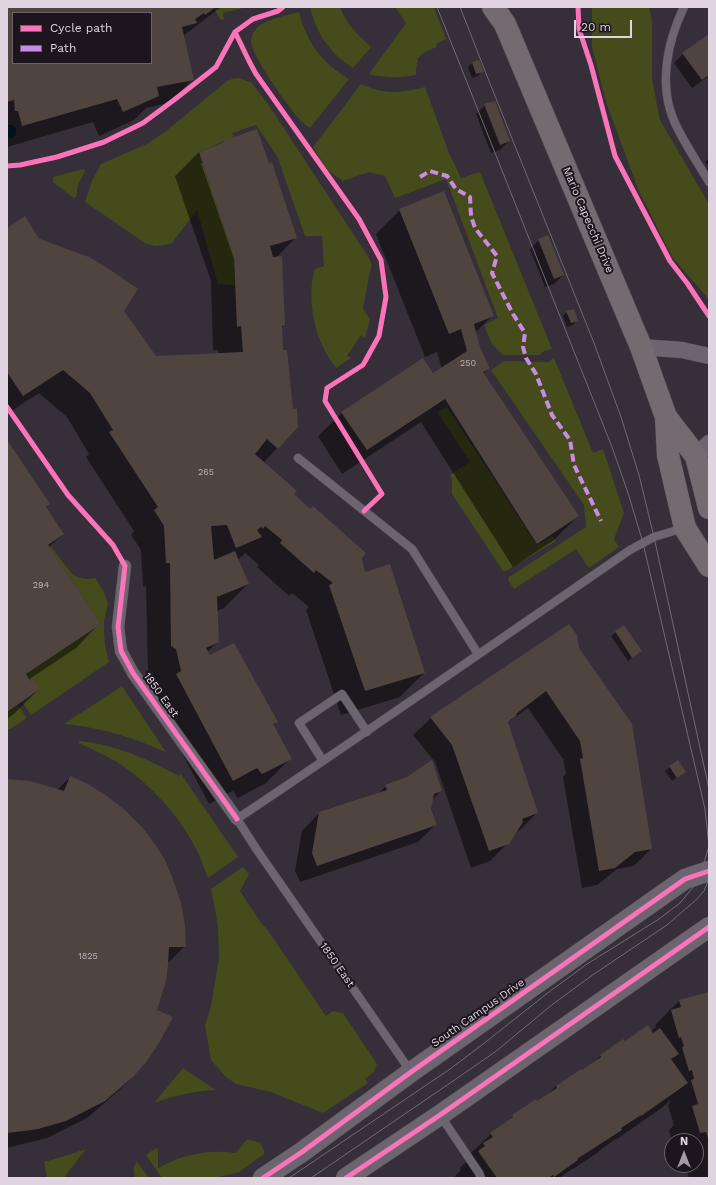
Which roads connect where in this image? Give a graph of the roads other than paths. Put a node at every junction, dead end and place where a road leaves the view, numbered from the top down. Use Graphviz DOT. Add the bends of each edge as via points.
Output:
graph roads {
  1 [pos="684,7"];
  2 [pos="501,13"];
  3 [pos="709,182"];
  4 [pos="641,347"];
  5 [pos="709,356"];
  6 [pos="666,417"];
  7 [pos="703,450"];
  8 [pos="298,458"];
  9 [pos="709,508"];
  10 [pos="685,528"];
  11 [pos="125,566"];
  12 [pos="709,566"];
  13 [pos="478,654"];
  14 [pos="367,732"];
  15 [pos="323,761"];
  16 [pos="237,819"];
  17 [pos="709,871"];
  18 [pos="709,926"];
  19 [pos="411,1072"];
  20 [pos="440,1114"];
  21 [pos="263,1178"];
  22 [pos="346,1178"];
  23 [pos="481,1178"];
  1 -- 3 [label="lane" via="676,23 667,60 668,99 675,123"];
  2 -- 4 [label="main road, Mario Capecchi Drive"];
  4 -- 5 [label="street" via="682,350"];
  4 -- 6 [label="main road, Mario Capecchi Drive"];
  6 -- 7 [label="main road, Mario Capecchi Drive"];
  6 -- 10 [label="main road, Mario Capecchi Drive" via="668,455"];
  7 -- 9 [label="main road, Mario Capecchi Drive"];
  8 -- 13 [label="lane" via="412,549"];
  10 -- 12 [label="main road, Mario Capecchi Drive"];
  10 -- 13 [label="lane" via="654,537 630,550"];
  11 -- 16 [label="street, 1850 East" via="118,627 121,651 133,673"];
  13 -- 14 [label="lane"];
  14 -- 15 [label="lane"];
  14 -- 15 [label="lane" via="342,694 299,722"];
  15 -- 16 [label="lane"];
  16 -- 19 [label="lane, 1850 East"];
  17 -- 19 [label="street, South Campus Drive" via="685,879"];
  18 -- 20 [label="street"];
  19 -- 21 [label="street, South Campus Drive"];
  20 -- 22 [label="street"];
  20 -- 23 [label="lane"];
}
